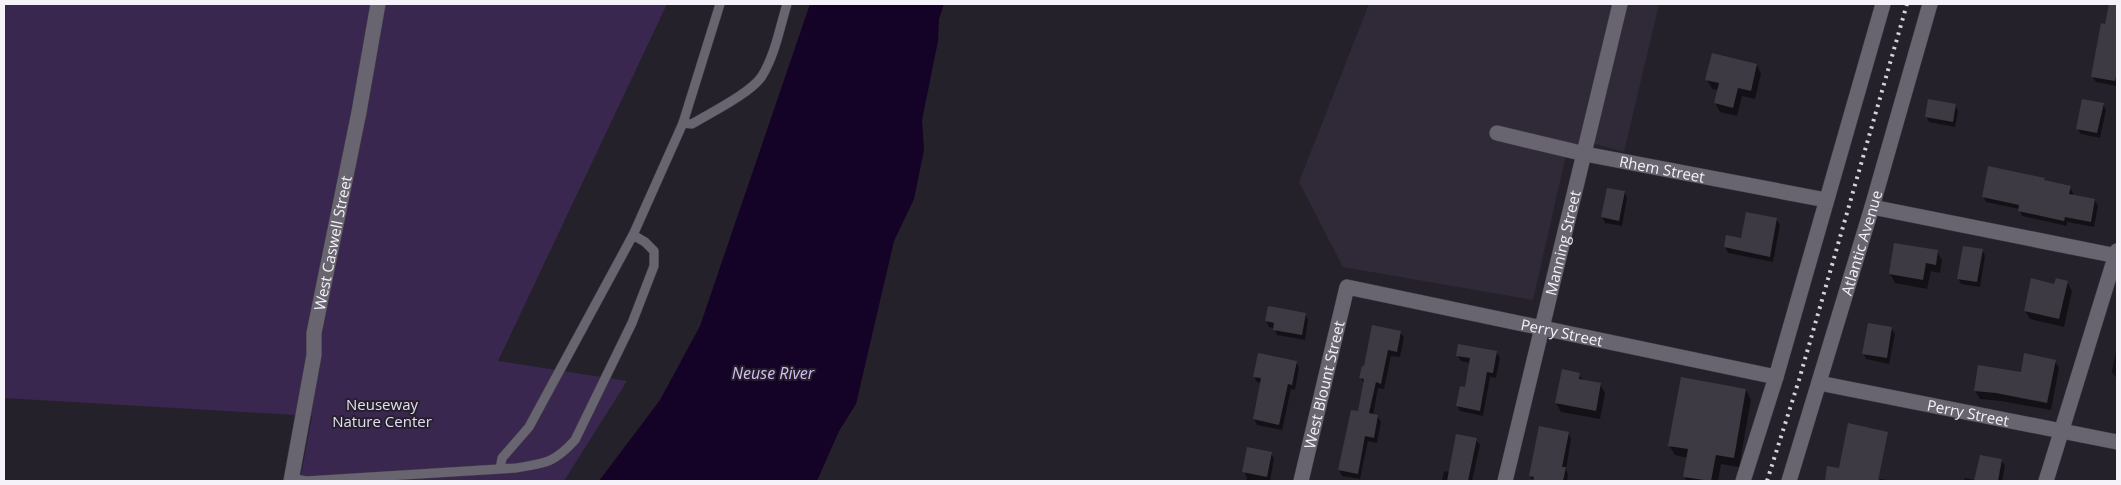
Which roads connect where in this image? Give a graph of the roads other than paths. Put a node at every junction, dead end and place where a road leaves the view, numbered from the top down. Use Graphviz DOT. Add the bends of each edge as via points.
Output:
graph roads {
  1 [pos="378,4"];
  2 [pos="720,4"];
  3 [pos="787,4"];
  4 [pos="1620,4"];
  5 [pos="1883,4"];
  6 [pos="1930,4"];
  7 [pos="683,123"];
  8 [pos="1497,133"];
  9 [pos="1585,154"];
  10 [pos="1826,200"];
  11 [pos="1872,207"];
  12 [pos="633,235"];
  13 [pos="2117,255"];
  14 [pos="1347,287"];
  15 [pos="1541,328"];
  16 [pos="1776,376"];
  17 [pos="1819,383"];
  18 [pos="2062,431"];
  19 [pos="2117,442"];
  20 [pos="500,469"];
  21 [pos="291,479"];
  22 [pos="1301,481"];
  23 [pos="1505,481"];
  24 [pos="1744,481"];
  25 [pos="1789,481"];
  26 [pos="2046,481"];
  1 -- 21 [label="street, West Caswell Street" via="314,333 314,356"];
  2 -- 7 [label="lane"];
  3 -- 7 [label="lane" via="769,63 761,78 692,124"];
  4 -- 9 [label="street, Manning Street"];
  5 -- 10 [label="street"];
  6 -- 11 [label="street, Atlantic Avenue"];
  7 -- 12 [label="lane"];
  8 -- 9 [label="street, Rhem Street"];
  9 -- 10 [label="street, Rhem Street"];
  9 -- 15 [label="street, Manning Street"];
  10 -- 16 [label="street"];
  11 -- 13 [label="street"];
  11 -- 17 [label="street, Atlantic Avenue"];
  12 -- 20 [label="lane" via="529,427 502,458"];
  12 -- 20 [label="lane" via="654,251 654,266 632,323 574,440 562,454 546,464"];
  13 -- 18 [label="street"];
  14 -- 15 [label="street, Perry Street"];
  14 -- 22 [label="street, West Blount Street"];
  15 -- 16 [label="street, Perry Street"];
  15 -- 23 [label="street, Manning Street"];
  16 -- 24 [label="street"];
  17 -- 18 [label="street, Perry Street"];
  17 -- 25 [label="street, Atlantic Avenue"];
  18 -- 19 [label="street, Perry Street"];
  18 -- 26 [label="street"];
  20 -- 21 [label="lane" via="306,481"];
}
